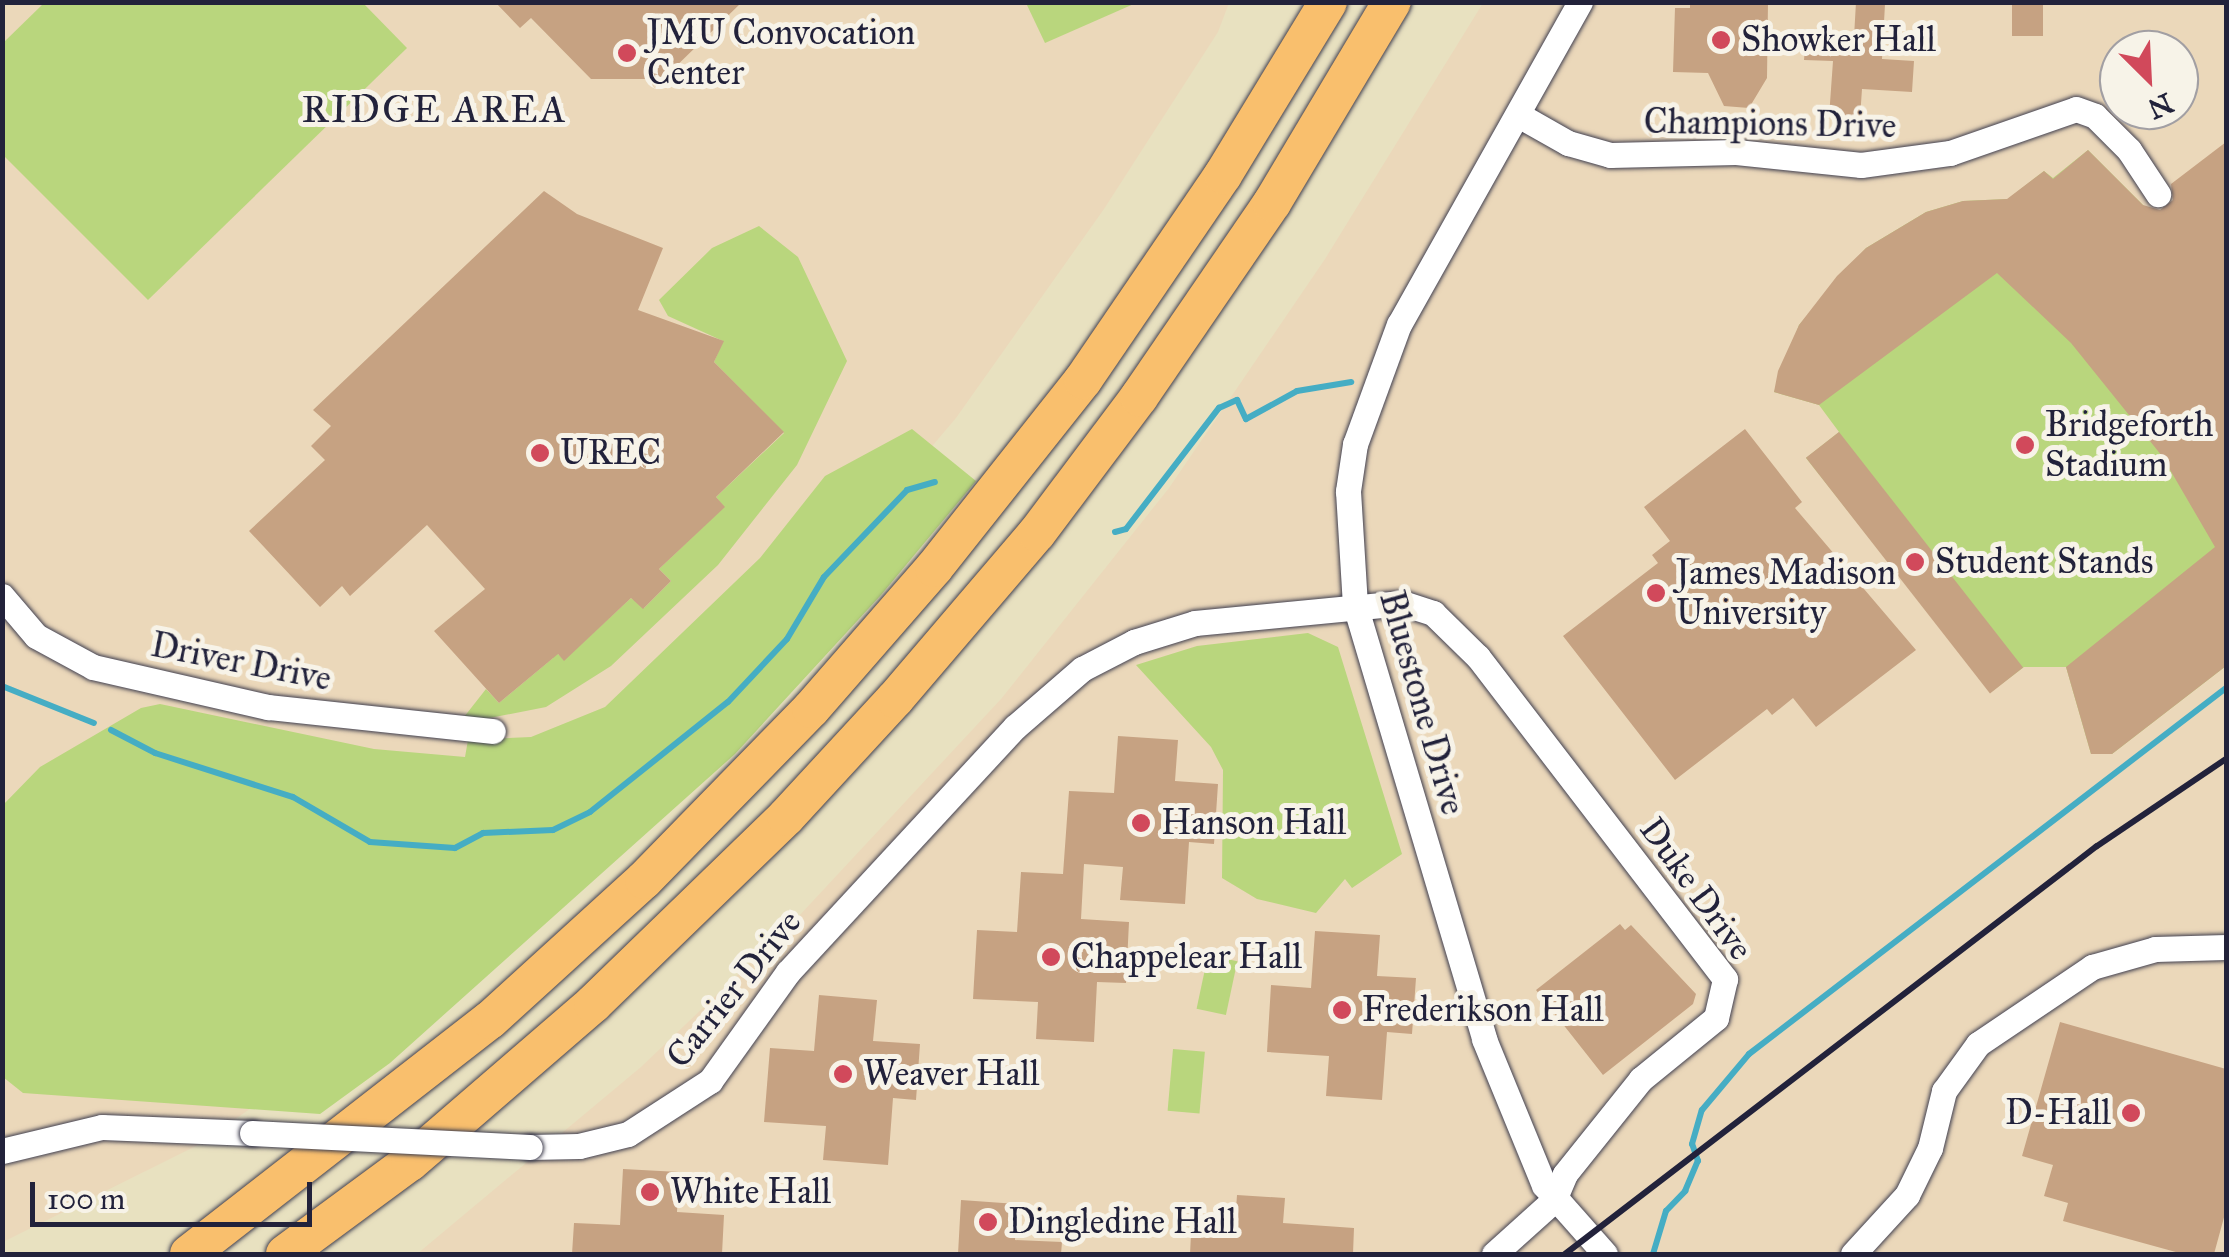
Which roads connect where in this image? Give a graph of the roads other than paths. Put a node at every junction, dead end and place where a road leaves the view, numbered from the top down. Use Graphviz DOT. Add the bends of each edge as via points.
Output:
graph roads {
  1 [pos="1328,2"];
  2 [pos="1392,2"];
  3 [pos="1580,2"];
  4 [pos="1522,116"];
  5 [pos="2158,194"];
  6 [pos="2,596"];
  7 [pos="1355,605"];
  8 [pos="492,731"];
  9 [pos="2226,947"];
  10 [pos="2,1151"];
  11 [pos="1554,1200"];
  12 [pos="189,1254"];
  13 [pos="285,1254"];
  14 [pos="1494,1254"];
  15 [pos="1605,1254"];
  16 [pos="1853,1254"];
  1 -- 12 [label="highway" via="1223,175 1083,380 822,697 644,880 490,1020"];
  2 -- 13 [label="highway" via="1209,298 1038,533 957,629 786,817 642,958 410,1162"];
  3 -- 4 [label="street, Bluestone Drive"];
  4 -- 5 [label="street, Champions Drive" via="1568,143 1610,155 1736,152 1861,164 1950,153 2076,109 2095,116 2129,150"];
  4 -- 7 [label="street, Bluestone Drive" via="1400,324 1355,444 1348,491"];
  6 -- 8 [label="street, Driver Drive" via="36,636 93,667 268,707"];
  7 -- 10 [label="street, Carrier Drive, bridge" via="1196,622 1134,642 1082,669 1015,727 788,972 710,1082 628,1134 580,1146 530,1147 102,1127"];
  7 -- 11 [label="street, Bluestone Drive" via="1484,1039"];
  7 -- 11 [label="street, Duke Drive" via="1402,603 1446,622 1724,980 1716,1018 1641,1079 1565,1174"];
  9 -- 16 [label="street" via="2155,949 2092,967 1978,1044 1944,1091 1930,1148 1907,1195"];
  11 -- 14 [label="street, Duke Drive"];
  11 -- 15 [label="street, Bluestone Drive"];
}
